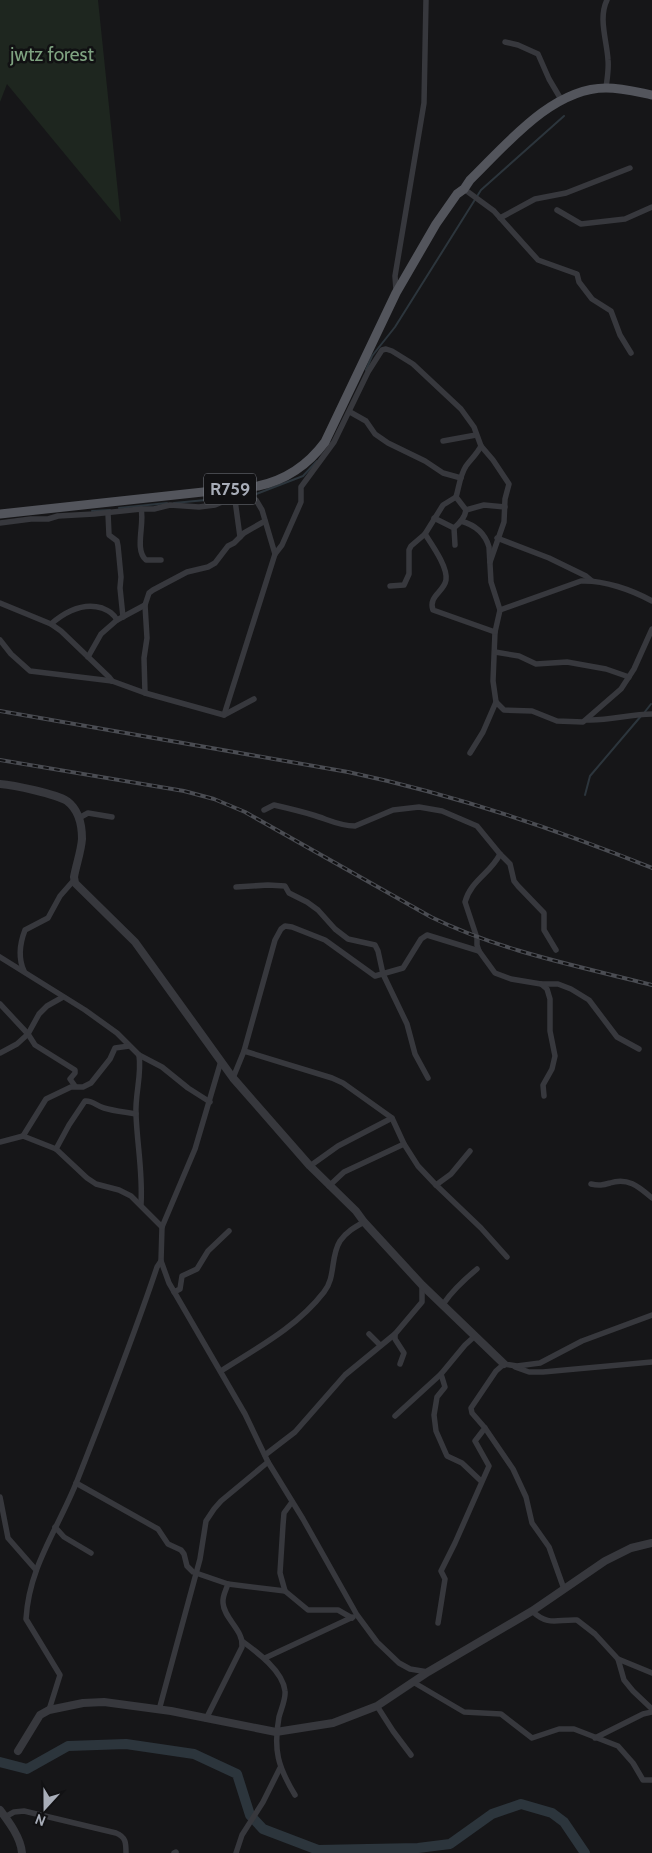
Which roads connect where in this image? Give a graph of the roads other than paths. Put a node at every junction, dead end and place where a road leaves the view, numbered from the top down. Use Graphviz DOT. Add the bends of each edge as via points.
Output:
graph roads {
  1 [pos="426,0"];
  2 [pos="607,0"];
  3 [pos="505,42"];
  4 [pos="606,88"];
  5 [pos="652,95"];
  6 [pos="562,101"];
  7 [pos="630,168"];
  8 [pos="464,190"];
  9 [pos="652,207"];
  10 [pos="556,210"];
  11 [pos="500,218"];
  12 [pos="396,293"];
  13 [pos="632,353"];
  14 [pos="350,412"];
  15 [pos="476,435"];
  16 [pos="443,440"];
  17 [pos="481,446"];
  18 [pos="306,463"];
  19 [pos="315,469"];
  20 [pos="461,478"];
  21 [pos="456,497"];
  22 [pos="234,500"];
  23 [pos="505,506"];
  24 [pos="141,509"];
  25 [pos="466,510"];
  26 [pos="108,513"];
  27 [pos="0,514"];
  28 [pos="434,518"];
  29 [pos="264,521"];
  30 [pos="461,521"];
  31 [pos="0,523"];
  32 [pos="454,528"];
  33 [pos="425,534"];
  34 [pos="240,537"];
  35 [pos="497,538"];
  36 [pos="455,545"];
  37 [pos="275,554"];
  38 [pos="161,560"];
  39 [pos="490,562"];
  40 [pos="592,581"];
  41 [pos="390,586"];
  42 [pos="652,601"];
  43 [pos="0,603"];
  44 [pos="144,605"];
  45 [pos="500,610"];
  46 [pos="124,617"];
  47 [pos="117,620"];
  48 [pos="50,624"];
  49 [pos="652,629"];
  50 [pos="495,632"];
  51 [pos="0,640"];
  52 [pos="495,652"];
  53 [pos="88,657"];
  54 [pos="630,677"];
  55 [pos="112,682"];
  56 [pos="145,693"];
  57 [pos="254,699"];
  58 [pos="496,702"];
  59 [pos="652,714"];
  60 [pos="224,715"];
  61 [pos="586,720"];
  62 [pos="470,753"];
  63 [pos="0,784"];
  64 [pos="264,810"];
  65 [pos="112,817"];
  66 [pos="79,818"];
  67 [pos="500,854"];
  68 [pos="74,880"];
  69 [pos="236,887"];
  70 [pos="556,950"];
  71 [pos="479,951"];
  72 [pos="0,957"];
  73 [pos="24,972"];
  74 [pos="383,974"];
  75 [pos="541,984"];
  76 [pos="63,997"];
  77 [pos="0,1004"];
  78 [pos="28,1034"];
  79 [pos="129,1046"];
  80 [pos="639,1049"];
  81 [pos="244,1051"];
  82 [pos="0,1053"];
  83 [pos="139,1055"];
  84 [pos="221,1061"];
  85 [pos="233,1078"];
  86 [pos="428,1078"];
  87 [pos="75,1086"];
  88 [pos="544,1096"];
  89 [pos="210,1102"];
  90 [pos="136,1114"];
  91 [pos="392,1118"];
  92 [pos="24,1136"];
  93 [pos="0,1142"];
  94 [pos="404,1144"];
  95 [pos="56,1149"];
  96 [pos="470,1151"];
  97 [pos="310,1166"];
  98 [pos="591,1184"];
  99 [pos="329,1186"];
  100 [pos="436,1186"];
  101 [pos="652,1198"];
  102 [pos="140,1204"];
  103 [pos="364,1222"];
  104 [pos="162,1227"];
  105 [pos="229,1231"];
  106 [pos="508,1257"];
  107 [pos="161,1261"];
  108 [pos="478,1269"];
  109 [pos="422,1285"];
  110 [pos="174,1292"];
  111 [pos="445,1307"];
  112 [pos="652,1315"];
  113 [pos="369,1334"];
  114 [pos="395,1334"];
  115 [pos="475,1336"];
  116 [pos="380,1345"];
  117 [pos="652,1362"];
  118 [pos="400,1364"];
  119 [pos="507,1365"];
  120 [pos="221,1371"];
  121 [pos="441,1374"];
  122 [pos="395,1416"];
  123 [pos="485,1428"];
  124 [pos="265,1455"];
  125 [pos="268,1462"];
  126 [pos="481,1481"];
  127 [pos="76,1483"];
  128 [pos="0,1497"];
  129 [pos="292,1502"];
  130 [pos="55,1527"];
  131 [pos="652,1543"];
  132 [pos="91,1553"];
  133 [pos="36,1570"];
  134 [pos="196,1573"];
  135 [pos="228,1584"];
  136 [pos="564,1589"];
  137 [pos="285,1592"];
  138 [pos="532,1611"];
  139 [pos="354,1616"];
  140 [pos="438,1623"];
  141 [pos="242,1642"];
  142 [pos="265,1658"];
  143 [pos="618,1660"];
  144 [pos="428,1672"];
  145 [pos="652,1673"];
  146 [pos="412,1682"];
  147 [pos="378,1706"];
  148 [pos="49,1710"];
  149 [pos="159,1710"];
  150 [pos="652,1710"];
  151 [pos="206,1719"];
  152 [pos="276,1732"];
  153 [pos="595,1738"];
  154 [pos="18,1751"];
  155 [pos="411,1755"];
  156 [pos="280,1768"];
  157 [pos="652,1780"];
  158 [pos="295,1795"];
  159 [pos="3,1813"];
  160 [pos="22,1853"];
  161 [pos="126,1853"];
  162 [pos="236,1853"];
  1 -- 12 [label="street" via="424,103"];
  2 -- 4 [label="street" via="603,20 608,61"];
  3 -- 6 [label="street" via="538,54"];
  4 -- 5 [label="main road, R759"];
  4 -- 6 [label="main road, R759" via="581,92"];
  6 -- 8 [label="main road, R759" via="526,126 470,180"];
  7 -- 11 [label="street" via="566,193 535,199"];
  8 -- 11 [label="street"];
  8 -- 12 [label="main road, R759" via="457,194 436,224"];
  9 -- 10 [label="street" via="625,219 581,224"];
  11 -- 13 [label="street" via="538,260 577,274 592,299 611,311 620,335"];
  12 -- 18 [label="main road, R759" via="325,442"];
  14 -- 15 [label="street" via="374,360 386,349 413,364 452,399 469,418"];
  14 -- 19 [label="street"];
  14 -- 20 [label="street" via="366,421 375,434 388,443 443,473"];
  15 -- 16 [label="street"];
  15 -- 17 [label="street"];
  17 -- 20 [label="street"];
  17 -- 23 [label="street" via="509,484"];
  18 -- 19 [label="street"];
  18 -- 27 [label="main road, R759" via="282,479 258,486"];
  19 -- 37 [label="street" via="301,488 300,502"];
  20 -- 21 [label="street"];
  21 -- 25 [label="street"];
  21 -- 28 [label="street" via="443,505"];
  22 -- 24 [label="street" via="190,508 177,505"];
  22 -- 29 [label="street" via="256,500"];
  22 -- 34 [label="street"];
  23 -- 25 [label="street" via="484,505"];
  23 -- 35 [label="street" via="504,522"];
  24 -- 26 [label="street"];
  24 -- 38 [label="street" via="142,556 150,561"];
  25 -- 30 [label="street"];
  26 -- 31 [label="street"];
  26 -- 46 [label="street" via="109,535 118,546"];
  28 -- 32 [label="street"];
  28 -- 33 [label="street"];
  29 -- 34 [label="street"];
  29 -- 37 [label="street"];
  30 -- 32 [label="street"];
  30 -- 39 [label="street" via="473,525 488,542"];
  32 -- 36 [label="street"];
  33 -- 41 [label="street" via="409,550 409,574 404,585"];
  33 -- 50 [label="street" via="446,579 432,600 433,610"];
  34 -- 44 [label="street" via="225,548 215,563 164,583 150,594"];
  35 -- 39 [label="street"];
  35 -- 40 [label="street" via="549,558"];
  37 -- 60 [label="street"];
  39 -- 45 [label="street" via="492,586"];
  40 -- 42 [label="street" via="630,590"];
  40 -- 45 [label="street" via="581,581"];
  43 -- 48 [label="street"];
  44 -- 46 [label="street"];
  44 -- 56 [label="street" via="147,638"];
  45 -- 50 [label="street"];
  46 -- 47 [label="street"];
  47 -- 48 [label="street" via="109,611 85,606"];
  47 -- 53 [label="street" via="101,634"];
  48 -- 53 [label="street"];
  49 -- 54 [label="street"];
  50 -- 52 [label="street"];
  51 -- 55 [label="street" via="30,671"];
  52 -- 54 [label="street" via="519,656 536,664 567,662"];
  52 -- 58 [label="street" via="493,681"];
  53 -- 55 [label="street"];
  54 -- 61 [label="street"];
  55 -- 56 [label="street"];
  56 -- 60 [label="street"];
  57 -- 60 [label="street"];
  58 -- 61 [label="street" via="504,710 532,711 557,721 579,723"];
  58 -- 62 [label="street"];
  59 -- 61 [label="street"];
  63 -- 66 [label="street" via="66,801"];
  64 -- 67 [label="street" via="274,805 350,826 393,810 419,807 442,811 476,826"];
  65 -- 66 [label="street" via="88,814"];
  66 -- 68 [label="street" via="82,840"];
  67 -- 70 [label="street" via="512,867 514,881 545,915 544,930"];
  67 -- 71 [label="street" via="474,883 465,902"];
  68 -- 73 [label="street" via="60,896 48,918 25,930 20,956"];
  68 -- 84 [label="street" via="135,942"];
  69 -- 74 [label="street" via="285,886 289,893 318,910 348,940 375,945"];
  71 -- 74 [label="street" via="427,935 421,939 406,965"];
  71 -- 75 [label="street" via="495,973"];
  72 -- 73 [label="street"];
  73 -- 76 [label="street"];
  74 -- 81 [label="street" via="372,974 325,940 292,927 280,929"];
  74 -- 86 [label="street" via="407,1024 414,1054"];
  75 -- 80 [label="street" via="558,984 582,995 617,1036"];
  75 -- 88 [label="street" via="548,989 550,1031 556,1056 543,1085"];
  76 -- 78 [label="street" via="47,1006"];
  76 -- 79 [label="street" via="117,1033"];
  77 -- 78 [label="street"];
  78 -- 82 [label="street"];
  78 -- 87 [label="street" via="42,1051 75,1070 70,1079"];
  79 -- 83 [label="street"];
  79 -- 87 [label="street" via="115,1048 91,1083"];
  81 -- 85 [label="street"];
  81 -- 91 [label="street" via="343,1083"];
  83 -- 89 [label="street" via="162,1066"];
  83 -- 90 [label="street" via="141,1066"];
  84 -- 85 [label="street"];
  84 -- 89 [label="street"];
  85 -- 97 [label="street"];
  87 -- 92 [label="street" via="46,1099"];
  89 -- 104 [label="street" via="195,1149"];
  90 -- 95 [label="street" via="85,1101"];
  90 -- 102 [label="street" via="142,1182"];
  91 -- 94 [label="street"];
  91 -- 97 [label="street" via="338,1146"];
  92 -- 93 [label="street"];
  92 -- 95 [label="street"];
  94 -- 99 [label="street" via="344,1172"];
  94 -- 100 [label="street"];
  95 -- 102 [label="street" via="87,1178 125,1193"];
  96 -- 100 [label="street"];
  97 -- 99 [label="street"];
  98 -- 101 [label="street" via="601,1186 628,1181"];
  99 -- 103 [label="street"];
  100 -- 106 [label="street"];
  102 -- 104 [label="street"];
  103 -- 109 [label="street"];
  103 -- 120 [label="street" via="341,1240 331,1280 303,1315"];
  104 -- 107 [label="street"];
  105 -- 110 [label="street" via="208,1251 194,1272 182,1276 180,1289"];
  107 -- 110 [label="street"];
  107 -- 127 [label="street"];
  108 -- 111 [label="street" via="447,1298"];
  109 -- 111 [label="street"];
  109 -- 114 [label="street" via="422,1302"];
  110 -- 120 [label="street"];
  111 -- 115 [label="street"];
  112 -- 119 [label="street" via="582,1341 540,1363"];
  113 -- 116 [label="street"];
  114 -- 116 [label="street"];
  114 -- 118 [label="street" via="404,1354"];
  115 -- 119 [label="street"];
  115 -- 121 [label="street"];
  116 -- 124 [label="street" via="344,1375 295,1432"];
  117 -- 119 [label="street" via="542,1372 529,1372"];
  119 -- 123 [label="street" via="496,1371 472,1408 472,1414"];
  120 -- 124 [label="street"];
  121 -- 122 [label="street"];
  121 -- 126 [label="street" via="445,1387 437,1396 436,1430 447,1456 462,1463"];
  123 -- 126 [label="street" via="475,1441 489,1466"];
  123 -- 136 [label="street" via="513,1469 532,1522 548,1547"];
  124 -- 125 [label="street"];
  125 -- 129 [label="street"];
  125 -- 134 [label="street" via="208,1517"];
  126 -- 140 [label="street" via="440,1571 445,1580"];
  127 -- 130 [label="street"];
  127 -- 134 [label="street" via="158,1529 168,1544 181,1550 188,1568"];
  128 -- 133 [label="street" via="8,1538"];
  129 -- 137 [label="street" via="283,1518 280,1573"];
  129 -- 139 [label="street"];
  130 -- 132 [label="street" via="64,1537"];
  130 -- 133 [label="street"];
  131 -- 136 [label="street" via="619,1553"];
  133 -- 148 [label="street" via="26,1619 60,1675"];
  134 -- 135 [label="street"];
  134 -- 149 [label="street"];
  135 -- 137 [label="street"];
  135 -- 141 [label="street" via="222,1602"];
  136 -- 138 [label="street"];
  137 -- 139 [label="street" via="308,1610 338,1610"];
  138 -- 143 [label="street" via="547,1621 577,1620 595,1634"];
  138 -- 144 [label="street"];
  139 -- 142 [label="street"];
  139 -- 144 [label="street" via="398,1663"];
  141 -- 142 [label="street"];
  141 -- 151 [label="street"];
  142 -- 152 [label="street" via="285,1691"];
  143 -- 145 [label="street"];
  143 -- 150 [label="street" via="624,1680"];
  144 -- 146 [label="street"];
  146 -- 147 [label="street"];
  146 -- 153 [label="street" via="464,1712 501,1714 532,1738 569,1728"];
  147 -- 152 [label="street" via="333,1723"];
  147 -- 155 [label="street"];
  148 -- 149 [label="street" via="104,1702"];
  148 -- 154 [label="street" via="40,1715"];
  149 -- 151 [label="street"];
  150 -- 153 [label="street"];
  151 -- 152 [label="street"];
  152 -- 156 [label="street"];
  153 -- 157 [label="street" via="618,1746 643,1780"];
  156 -- 158 [label="street"];
  156 -- 162 [label="street" via="242,1835"];
  159 -- 160 [label="street" via="22,1847"];
  159 -- 161 [label="street" via="24,1812 116,1833 126,1841"];
}
